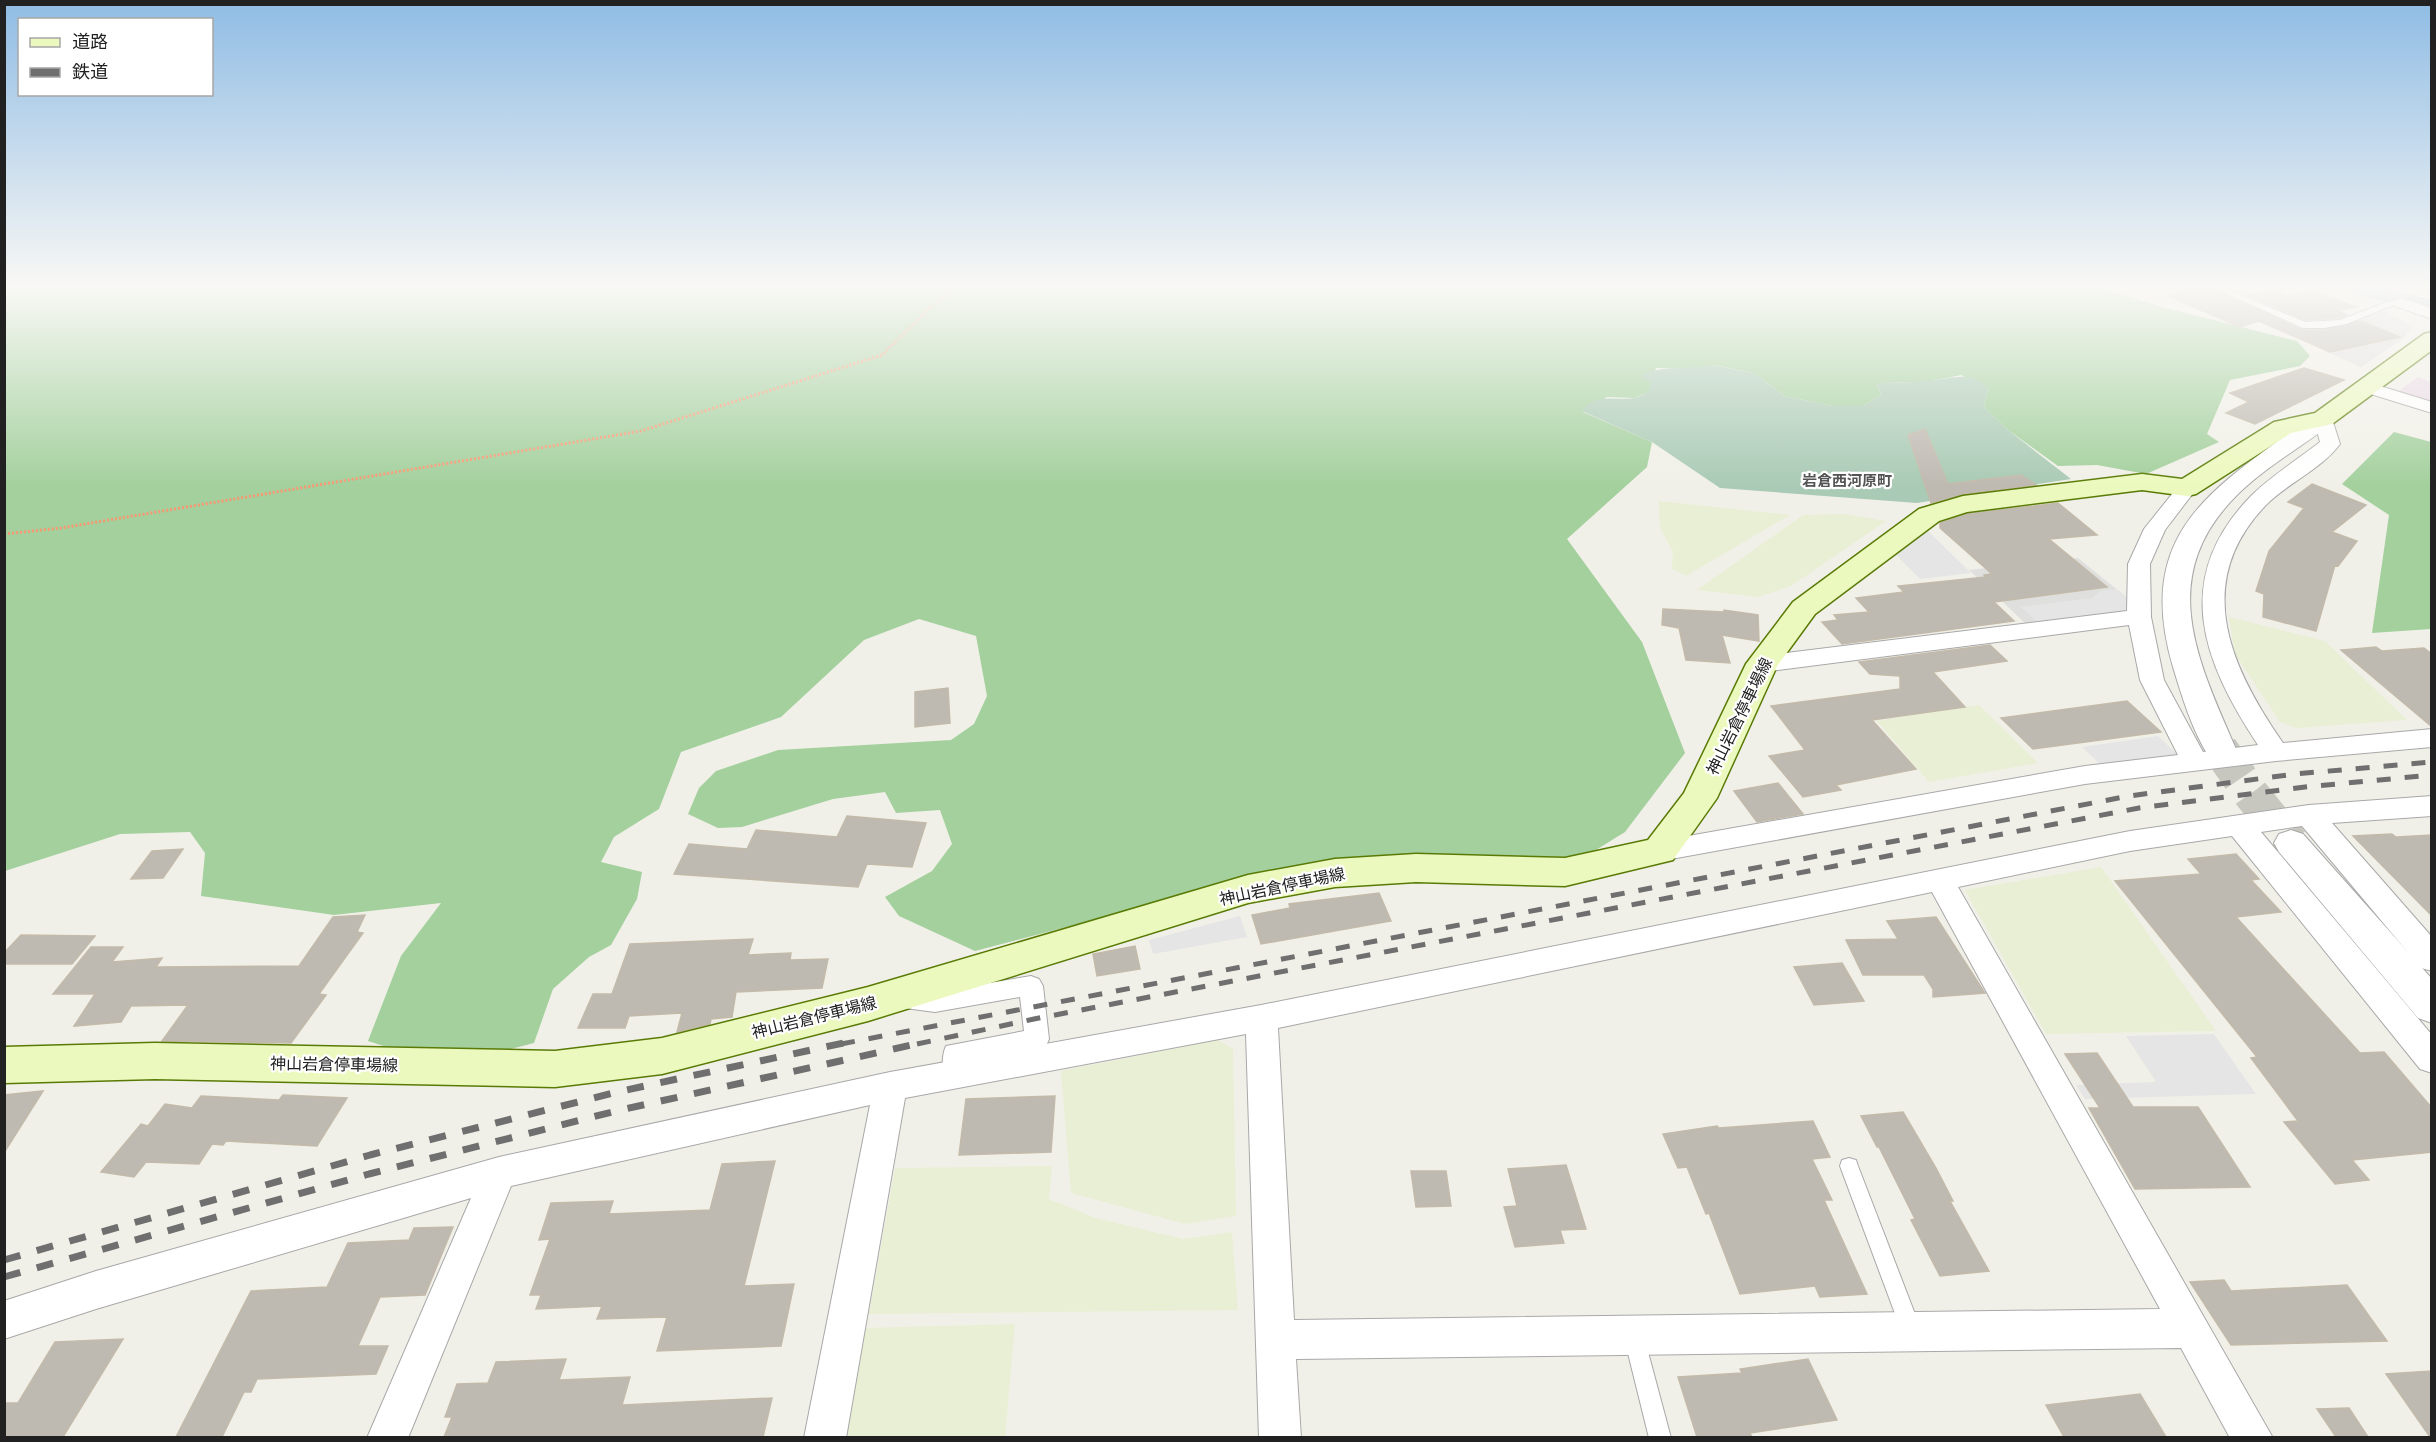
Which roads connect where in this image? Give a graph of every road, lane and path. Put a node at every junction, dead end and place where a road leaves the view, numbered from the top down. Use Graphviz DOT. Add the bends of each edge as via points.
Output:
graph roads {
  1 [pos="884,353"];
  2 [pos="2413,353"];
  3 [pos="2367,387"];
  4 [pos="2432,408"];
  5 [pos="2323,419"];
  6 [pos="2187,488"];
  7 [pos="4,534"];
  8 [pos="2139,617"];
  9 [pos="1762,664"];
  10 [pos="2432,738"];
  11 [pos="2220,749"];
  12 [pos="2276,752"];
  13 [pos="2195,762"];
  14 [pos="2432,806"];
  15 [pos="2239,825"];
  16 [pos="2300,829"];
  17 [pos="1660,851"];
  18 [pos="1939,879"];
  19 [pos="2432,959"];
  20 [pos="905,993"];
  21 [pos="2432,1006"];
  22 [pos="1261,1018"];
  23 [pos="2432,1059"];
  24 [pos="4,1065"];
  25 [pos="956,1074"];
  26 [pos="890,1086"];
  27 [pos="1849,1166"];
  28 [pos="499,1173"];
  29 [pos="4,1320"];
  30 [pos="2192,1328"];
  31 [pos="1912,1332"];
  32 [pos="1634,1335"];
  33 [pos="1276,1340"];
  34 [pos="387,1437"];
  35 [pos="825,1437"];
  36 [pos="1280,1437"];
  37 [pos="1660,1437"];
  38 [pos="2253,1437"];
  1 -- 7 [label="path" via="641,431 61,528"];
  2 -- 3 [label="main road"];
  3 -- 4 [label="street"];
  3 -- 5 [label="main road"];
  5 -- 6 [label="main road" via="2283,427"];
  5 -- 11 [label="street" via="2227,490 2182,552 2176,572 2179,642 2188,674"];
  5 -- 12 [label="street" via="2330,444 2259,500 2228,539 2216,563 2211,615 2219,651 2259,729"];
  6 -- 8 [label="street" via="2155,530 2139,564"];
  6 -- 9 [label="main road, 神山岩倉停車場線" via="2142,482 1963,504 1929,515 1804,608"];
  8 -- 9 [label="street"];
  8 -- 13 [label="street" via="2152,680"];
  9 -- 17 [label="main road, 神山岩倉停車場線" via="1699,798"];
  10 -- 12 [label="street"];
  12 -- 13 [label="street"];
  13 -- 17 [label="street" via="2085,775"];
  14 -- 16 [label="street"];
  15 -- 16 [label="street"];
  15 -- 18 [label="street" via="2130,841"];
  15 -- 23 [label="street"];
  16 -- 19 [label="street"];
  16 -- 21 [label="street"];
  17 -- 20 [label="main road, 神山岩倉停車場線" via="1565,872 1416,868 1335,873 1248,890"];
  18 -- 22 [label="street"];
  18 -- 30 [label="street"];
  20 -- 24 [label="main road, 神山岩倉停車場線" via="662,1056 555,1069 155,1060"];
  20 -- 25 [label="street" via="914,1001 935,1002 1031,986 1037,1039 955,1053"];
  22 -- 25 [label="street"];
  22 -- 33 [label="street"];
  25 -- 26 [label="street"];
  26 -- 28 [label="street"];
  26 -- 35 [label="street"];
  27 -- 31 [label="lane"];
  28 -- 29 [label="street"];
  28 -- 34 [label="street"];
  30 -- 31 [label="street"];
  30 -- 38 [label="street"];
  31 -- 32 [label="street"];
  32 -- 33 [label="street"];
  32 -- 37 [label="lane"];
  33 -- 36 [label="street"];
}
